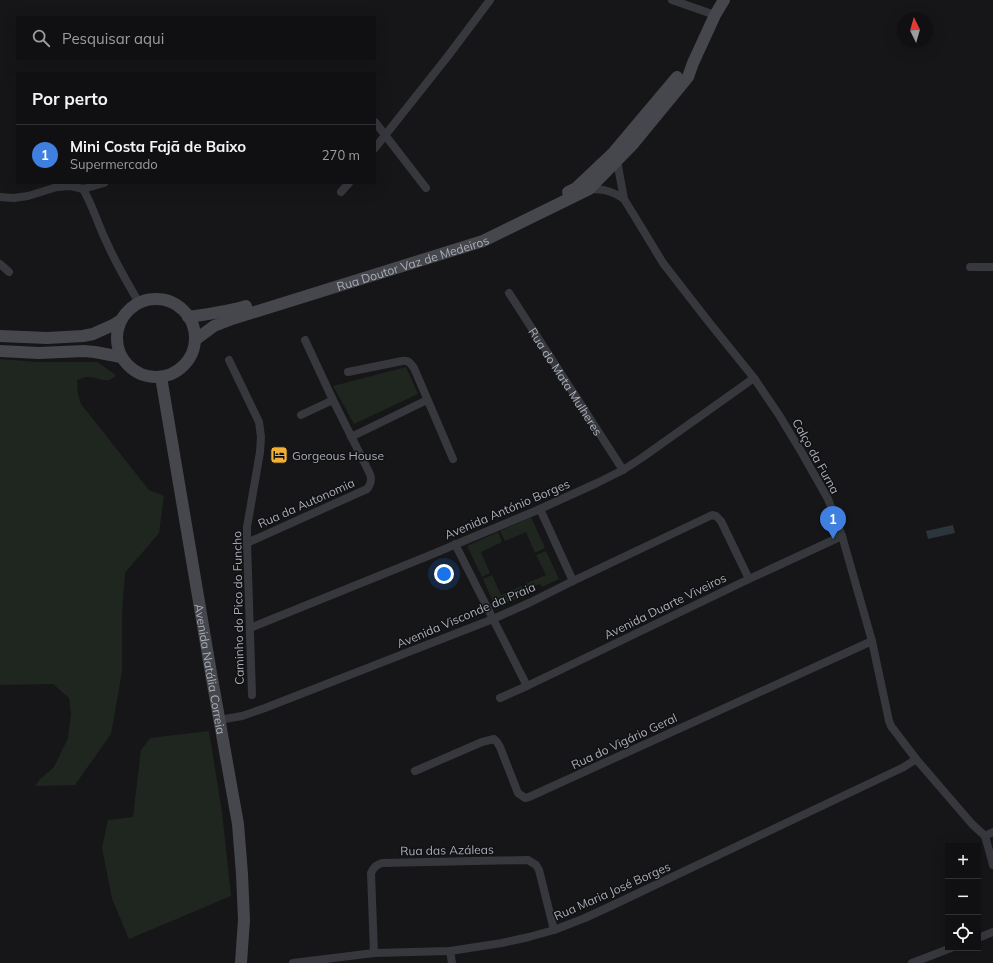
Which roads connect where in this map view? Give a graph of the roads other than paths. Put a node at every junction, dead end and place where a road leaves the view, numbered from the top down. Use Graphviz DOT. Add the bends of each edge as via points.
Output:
graph roads {
  1 [pos="490,0"];
  2 [pos="672,0"];
  3 [pos="724,0"];
  4 [pos="716,15"];
  5 [pos="376,123"];
  6 [pos="385,135"];
  7 [pos="376,147"];
  8 [pos="615,157"];
  9 [pos="100,184"];
  10 [pos="348,184"];
  11 [pos="426,188"];
  12 [pos="83,189"];
  13 [pos="589,189"];
  14 [pos="341,192"];
  15 [pos="0,197"];
  16 [pos="624,199"];
  17 [pos="0,264"];
  18 [pos="970,267"];
  19 [pos="993,268"];
  20 [pos="9,272"];
  21 [pos="509,293"];
  22 [pos="139,303"];
  23 [pos="188,317"];
  24 [pos="121,320"];
  25 [pos="0,336"];
  26 [pos="195,340"];
  27 [pos="305,340"];
  28 [pos="0,351"];
  29 [pos="121,357"];
  30 [pos="229,360"];
  31 [pos="348,372"];
  32 [pos="161,377"];
  33 [pos="754,378"];
  34 [pos="333,400"];
  35 [pos="427,400"];
  36 [pos="301,415"];
  37 [pos="351,437"];
  38 [pos="453,459"];
  39 [pos="623,470"];
  40 [pos="540,509"];
  41 [pos="842,536"];
  42 [pos="247,543"];
  43 [pos="455,544"];
  44 [pos="749,579"];
  45 [pos="573,581"];
  46 [pos="493,619"];
  47 [pos="250,628"];
  48 [pos="872,641"];
  49 [pos="527,686"];
  50 [pos="252,695"];
  51 [pos="500,698"];
  52 [pos="219,720"];
  53 [pos="916,759"];
  54 [pos="415,771"];
  55 [pos="989,834"];
  56 [pos="993,865"];
  57 [pos="554,930"];
  58 [pos="993,932"];
  59 [pos="981,937"];
  60 [pos="945,950"];
  61 [pos="450,951"];
  62 [pos="374,953"];
  63 [pos="241,963"];
  64 [pos="294,963"];
  65 [pos="452,963"];
  66 [pos="912,963"];
  1 -- 6 [label="street"];
  2 -- 4 [label="street"];
  3 -- 4 [label="street"];
  4 -- 8 [label="street" via="688,77 632,144"];
  5 -- 6 [label="street"];
  6 -- 7 [label="street"];
  6 -- 11 [label="street"];
  8 -- 13 [label="street, Rua Doutor Vaz de Medeiros"];
  8 -- 16 [label="street, Calço da Furna"];
  8 -- 23 [label="street, Rua Doutor Vaz de Medeiros" via="576,188 479,236 231,310"];
  9 -- 12 [label="street"];
  10 -- 14 [label="street"];
  12 -- 15 [label="street" via="71,186 57,187 28,196"];
  12 -- 22 [label="street" via="107,244"];
  13 -- 16 [label="street" via="609,191"];
  13 -- 26 [label="street, Rua Doutor Vaz de Medeiros" via="482,241 232,319 214,326"];
  16 -- 33 [label="street, Calço da Furna" via="663,263"];
  17 -- 20 [label="street"];
  18 -- 19 [label="street"];
  21 -- 39 [label="street, Rua do Mata Mulheres"];
  22 -- 23 [label="street" via="161,300 181,309"];
  22 -- 24 [label="street"];
  23 -- 26 [label="street"];
  24 -- 25 [label="street" via="84,336"];
  24 -- 29 [label="street" via="117,332 117,345"];
  26 -- 32 [label="street" via="185,364 170,375"];
  27 -- 34 [label="street"];
  28 -- 29 [label="street" via="84,351"];
  29 -- 32 [label="street" via="130,368 142,375"];
  30 -- 42 [label="street, Caminho do Pico do Funcho" via="259,422 261,437 247,526"];
  31 -- 35 [label="street" via="406,360 414,368"];
  32 -- 52 [label="street, Avenida Natália Correia"];
  33 -- 39 [label="street, Avenida António Borges"];
  33 -- 41 [label="street, Calço da Furna" via="802,453 828,500"];
  34 -- 36 [label="street"];
  34 -- 37 [label="street"];
  35 -- 37 [label="street"];
  35 -- 38 [label="street"];
  37 -- 42 [label="street, Rua da Autonomia" via="371,476 367,489"];
  39 -- 40 [label="street, Avenida António Borges"];
  40 -- 43 [label="street, Avenida António Borges"];
  40 -- 45 [label="street"];
  41 -- 44 [label="street, Avenida Duarte Viveiros"];
  41 -- 48 [label="street, Calço da Furna"];
  42 -- 47 [label="street, Caminho do Pico do Funcho"];
  43 -- 46 [label="street"];
  43 -- 47 [label="street, Avenida António Borges"];
  44 -- 45 [label="street, Avenida Visconde da Praia" via="721,521 712,515"];
  44 -- 49 [label="street, Avenida Duarte Viveiros"];
  45 -- 46 [label="street, Avenida Visconde da Praia"];
  46 -- 49 [label="street"];
  46 -- 52 [label="street, Avenida Visconde da Praia" via="265,708"];
  47 -- 50 [label="street, Caminho do Pico do Funcho"];
  48 -- 53 [label="street, Calço da Furna" via="889,721"];
  48 -- 54 [label="street, Rua do Vigário Geral" via="529,798 518,792 500,746 494,739"];
  49 -- 51 [label="street, Avenida Duarte Viveiros"];
  52 -- 63 [label="street, Avenida Natália Correia" via="238,824 244,920"];
  53 -- 55 [label="street, Calço da Furna" via="972,824"];
  53 -- 57 [label="street, Rua Maria José Borges" via="586,918"];
  55 -- 56 [label="street"];
  57 -- 61 [label="street, Rua Maria José Borges" via="502,943"];
  57 -- 62 [label="street, Rua das Azáleas" via="539,870 528,860 382,863 373,868 371,873"];
  58 -- 59 [label="street"];
  60 -- 66 [label="street"];
  61 -- 62 [label="street, Rua Maria José Borges"];
  61 -- 65 [label="street"];
  62 -- 64 [label="street, Rua Maria José Borges"];
}
